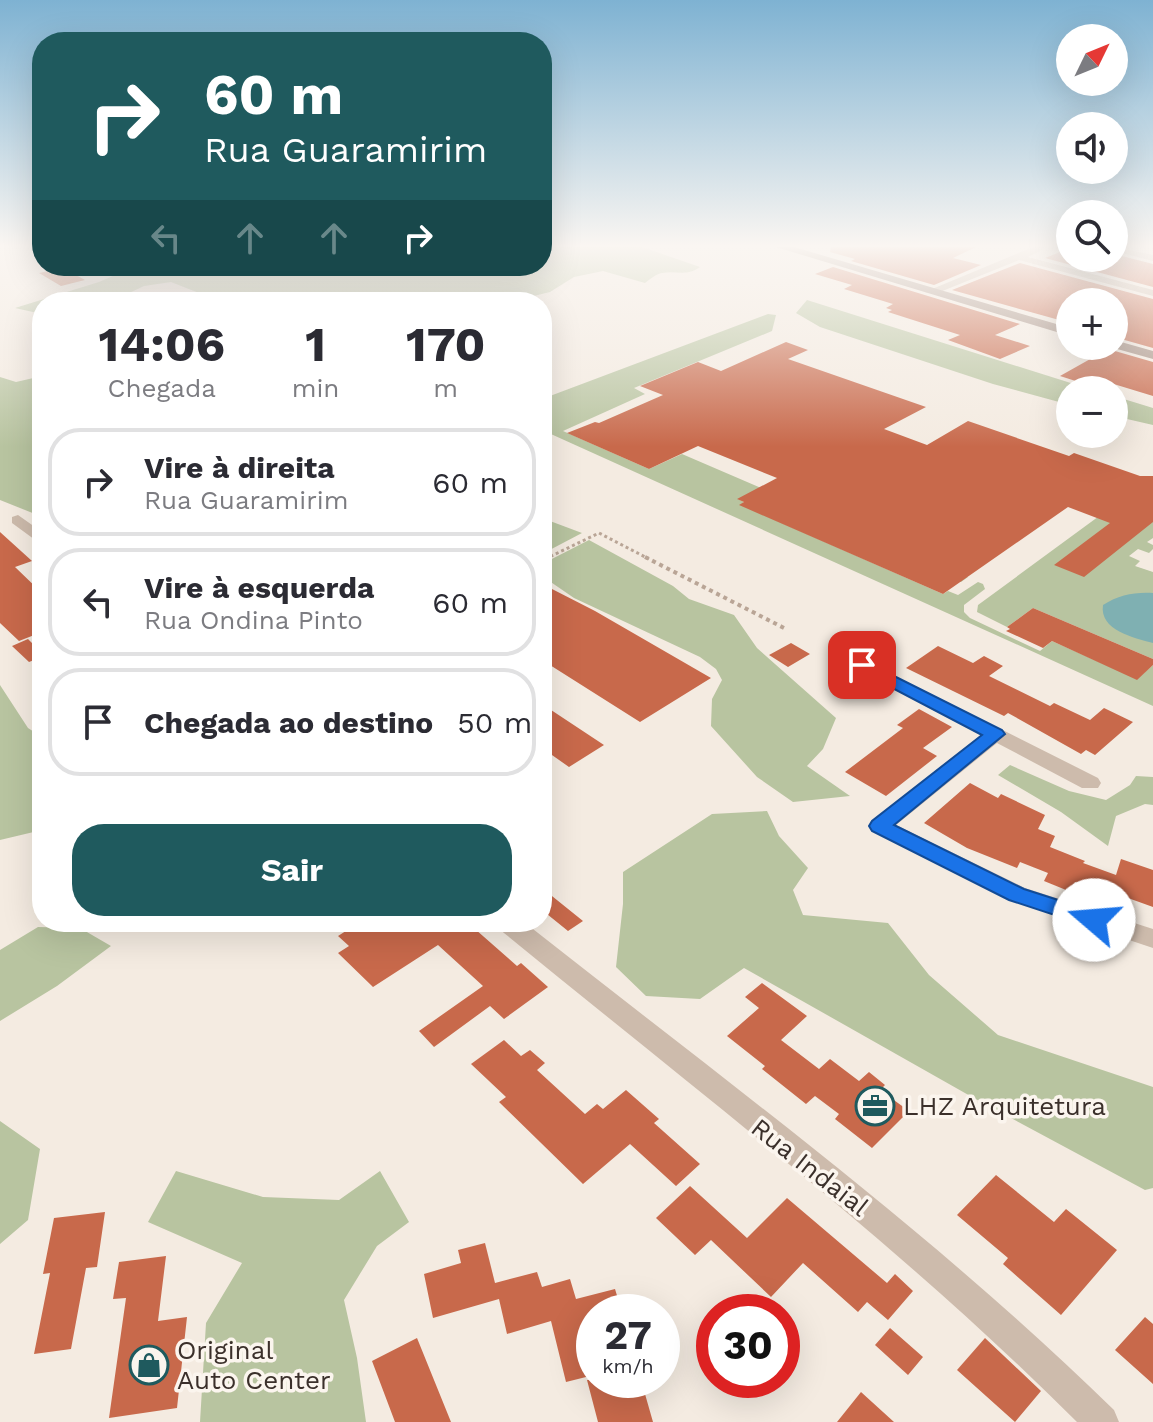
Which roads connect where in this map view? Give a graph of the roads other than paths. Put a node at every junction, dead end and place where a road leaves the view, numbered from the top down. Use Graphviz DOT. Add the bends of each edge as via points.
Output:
graph roads {
  1 [pos="1005,313"];
  2 [pos="1056,328"];
  3 [pos="1128,348"];
  4 [pos="1153,355"];
  5 [pos="18,520"];
  6 [pos="32,532"];
  7 [pos="862,665"];
  8 [pos="995,734"];
  9 [pos="1090,783"];
  10 [pos="519,932"];
  11 [pos="1153,939"];
  12 [pos="1102,1422"];
  1 -- 2 [label="street"];
  3 -- 4 [label="street"];
  5 -- 6 [label="street"];
  7 -- 8 [label="street"];
  8 -- 9 [label="street"];
  8 -- 11 [label="street" via="880,826 1017,894"];
  10 -- 12 [label="street, Rua Indaial" via="958,1285"];
}
